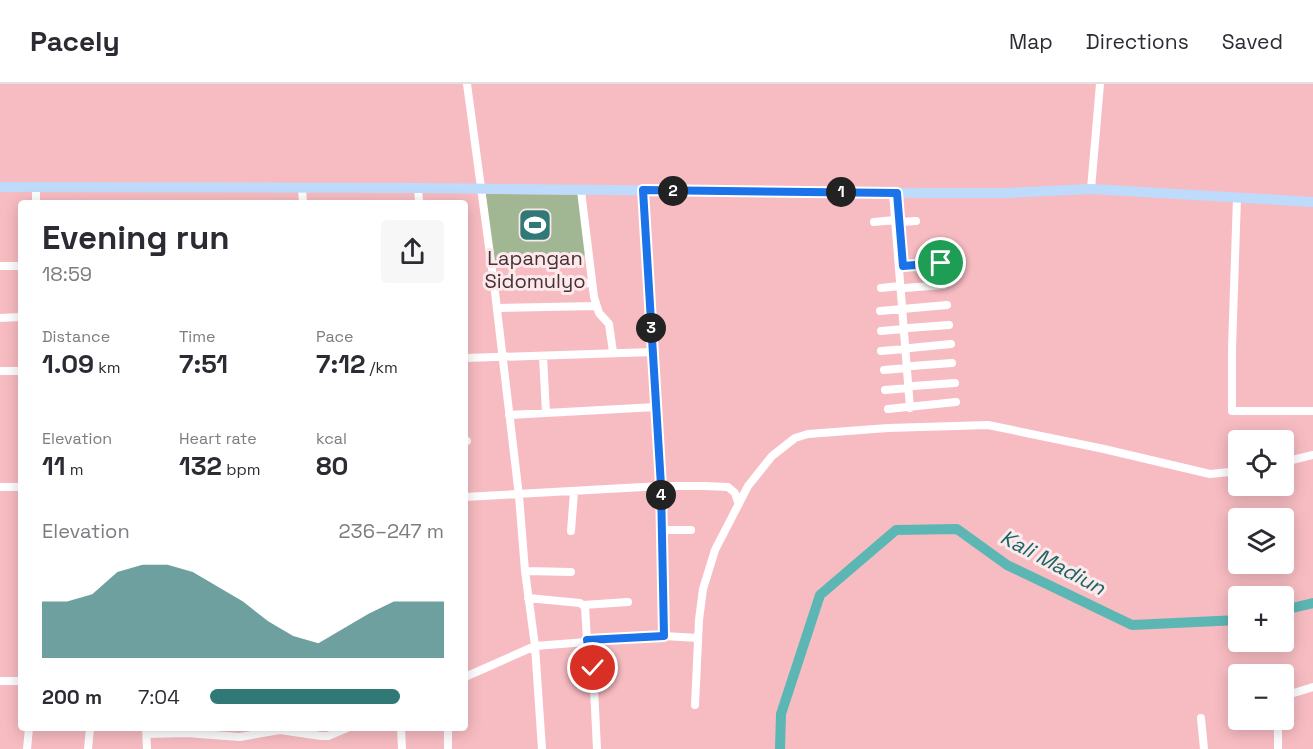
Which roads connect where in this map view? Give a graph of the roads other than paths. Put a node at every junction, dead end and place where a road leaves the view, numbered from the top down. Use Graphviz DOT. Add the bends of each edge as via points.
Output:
graph roads {
  1 [pos="467,84"];
  2 [pos="1100,84"];
  3 [pos="0,187"];
  4 [pos="36,188"];
  5 [pos="418,188"];
  6 [pos="302,189"];
  7 [pos="1091,189"];
  8 [pos="480,190"];
  9 [pos="643,190"];
  10 [pos="581,191"];
  11 [pos="895,193"];
  12 [pos="1238,197"];
  13 [pos="36,200"];
  14 [pos="303,200"];
  15 [pos="419,200"];
  16 [pos="1313,202"];
  17 [pos="897,221"];
  18 [pos="916,221"];
  19 [pos="874,222"];
  20 [pos="941,263"];
  21 [pos="0,266"];
  22 [pos="18,266"];
  23 [pos="903,266"];
  24 [pos="592,283"];
  25 [pos="494,284"];
  26 [pos="943,285"];
  27 [pos="903,287"];
  28 [pos="881,288"];
  29 [pos="947,305"];
  30 [pos="596,306"];
  31 [pos="904,306"];
  32 [pos="497,308"];
  33 [pos="880,310"];
  34 [pos="18,317"];
  35 [pos="0,318"];
  36 [pos="950,325"];
  37 [pos="906,328"];
  38 [pos="881,331"];
  39 [pos="951,344"];
  40 [pos="908,348"];
  41 [pos="653,351"];
  42 [pos="881,351"];
  43 [pos="613,352"];
  44 [pos="543,356"];
  45 [pos="502,357"];
  46 [pos="468,358"];
  47 [pos="952,363"];
  48 [pos="909,367"];
  49 [pos="884,370"];
  50 [pos="0,371"];
  51 [pos="18,371"];
  52 [pos="955,383"];
  53 [pos="911,387"];
  54 [pos="885,390"];
  55 [pos="956,402"];
  56 [pos="912,406"];
  57 [pos="656,408"];
  58 [pos="888,409"];
  59 [pos="1313,411"];
  60 [pos="546,413"];
  61 [pos="509,415"];
  62 [pos="1313,455"];
  63 [pos="1294,460"];
  64 [pos="1228,472"];
  65 [pos="661,486"];
  66 [pos="0,487"];
  67 [pos="18,487"];
  68 [pos="574,492"];
  69 [pos="519,495"];
  70 [pos="468,498"];
  71 [pos="738,502"];
  72 [pos="663,530"];
  73 [pos="691,530"];
  74 [pos="572,531"];
  75 [pos="525,571"];
  76 [pos="571,573"];
  77 [pos="528,598"];
  78 [pos="628,602"];
  79 [pos="583,604"];
  80 [pos="664,636"];
  81 [pos="698,638"];
  82 [pos="587,640"];
  83 [pos="535,646"];
  84 [pos="468,676"];
  85 [pos="0,681"];
  86 [pos="18,681"];
  87 [pos="1313,687"];
  88 [pos="1294,693"];
  89 [pos="695,705"];
  90 [pos="1201,718"];
  91 [pos="1278,730"];
  92 [pos="29,731"];
  93 [pos="90,731"];
  94 [pos="146,731"];
  95 [pos="274,731"];
  96 [pos="287,731"];
  97 [pos="332,731"];
  98 [pos="401,731"];
  99 [pos="448,731"];
  100 [pos="27,749"];
  101 [pos="88,749"];
  102 [pos="147,749"];
  103 [pos="402,749"];
  104 [pos="448,749"];
  105 [pos="542,749"];
  106 [pos="597,749"];
  107 [pos="1204,749"];
  108 [pos="1278,749"];
  1 -- 8 [label="street"];
  2 -- 7 [label="street"];
  3 -- 4 [label="main road"];
  4 -- 6 [label="main road"];
  4 -- 13 [label="street"];
  5 -- 6 [label="main road"];
  5 -- 8 [label="main road"];
  5 -- 15 [label="street"];
  6 -- 14 [label="street"];
  7 -- 11 [label="main road"];
  7 -- 12 [label="main road"];
  8 -- 10 [label="main road"];
  8 -- 25 [label="street"];
  9 -- 10 [label="main road"];
  9 -- 11 [label="main road"];
  9 -- 41 [label="street"];
  10 -- 24 [label="street"];
  11 -- 17 [label="street"];
  12 -- 16 [label="main road"];
  12 -- 59 [label="street" via="1232,411"];
  17 -- 18 [label="street"];
  17 -- 19 [label="street"];
  17 -- 23 [label="street"];
  17 -- 27 [label="street"];
  20 -- 23 [label="street"];
  21 -- 22 [label="street"];
  23 -- 27 [label="street"];
  24 -- 25 [label="street"];
  24 -- 30 [label="street"];
  25 -- 32 [label="street"];
  26 -- 27 [label="street"];
  27 -- 28 [label="street"];
  27 -- 31 [label="street"];
  29 -- 31 [label="street"];
  30 -- 32 [label="street"];
  30 -- 43 [label="street" via="609,324"];
  31 -- 33 [label="street"];
  31 -- 37 [label="street"];
  32 -- 45 [label="street"];
  34 -- 35 [label="street"];
  36 -- 37 [label="street"];
  37 -- 38 [label="street"];
  37 -- 40 [label="street"];
  39 -- 40 [label="street"];
  40 -- 42 [label="street"];
  40 -- 48 [label="street"];
  41 -- 43 [label="street"];
  41 -- 57 [label="street"];
  43 -- 44 [label="street"];
  44 -- 45 [label="street"];
  44 -- 60 [label="street"];
  45 -- 46 [label="street"];
  45 -- 61 [label="street"];
  47 -- 48 [label="street"];
  48 -- 49 [label="street"];
  48 -- 53 [label="street"];
  50 -- 51 [label="street"];
  52 -- 53 [label="street"];
  53 -- 54 [label="street"];
  53 -- 56 [label="street"];
  55 -- 56 [label="street"];
  56 -- 58 [label="street"];
  57 -- 60 [label="street"];
  57 -- 65 [label="street"];
  60 -- 61 [label="street"];
  61 -- 69 [label="street"];
  62 -- 63 [label="street"];
  64 -- 71 [label="street" via="1194,471 1000,426 888,428 795,438 772,456"];
  65 -- 68 [label="street"];
  65 -- 71 [label="street" via="728,487"];
  65 -- 72 [label="street"];
  66 -- 67 [label="street"];
  68 -- 69 [label="street"];
  68 -- 74 [label="street"];
  69 -- 70 [label="street"];
  69 -- 75 [label="street"];
  71 -- 81 [label="street" via="710,564"];
  72 -- 73 [label="street"];
  72 -- 80 [label="street"];
  75 -- 76 [label="street"];
  75 -- 77 [label="street"];
  77 -- 79 [label="street"];
  77 -- 83 [label="street"];
  78 -- 79 [label="street"];
  79 -- 82 [label="street"];
  80 -- 81 [label="street"];
  80 -- 82 [label="street"];
  81 -- 89 [label="street"];
  82 -- 83 [label="street"];
  82 -- 106 [label="street" via="593,668"];
  83 -- 84 [label="street"];
  83 -- 105 [label="street"];
  85 -- 86 [label="street"];
  87 -- 88 [label="street"];
  90 -- 107 [label="street"];
  91 -- 108 [label="street"];
  92 -- 100 [label="street"];
  93 -- 101 [label="street"];
  94 -- 95 [label="street" via="240,737"];
  94 -- 102 [label="street"];
  96 -- 97 [label="street" via="321,736"];
  98 -- 103 [label="street"];
  99 -- 104 [label="street"];
}
